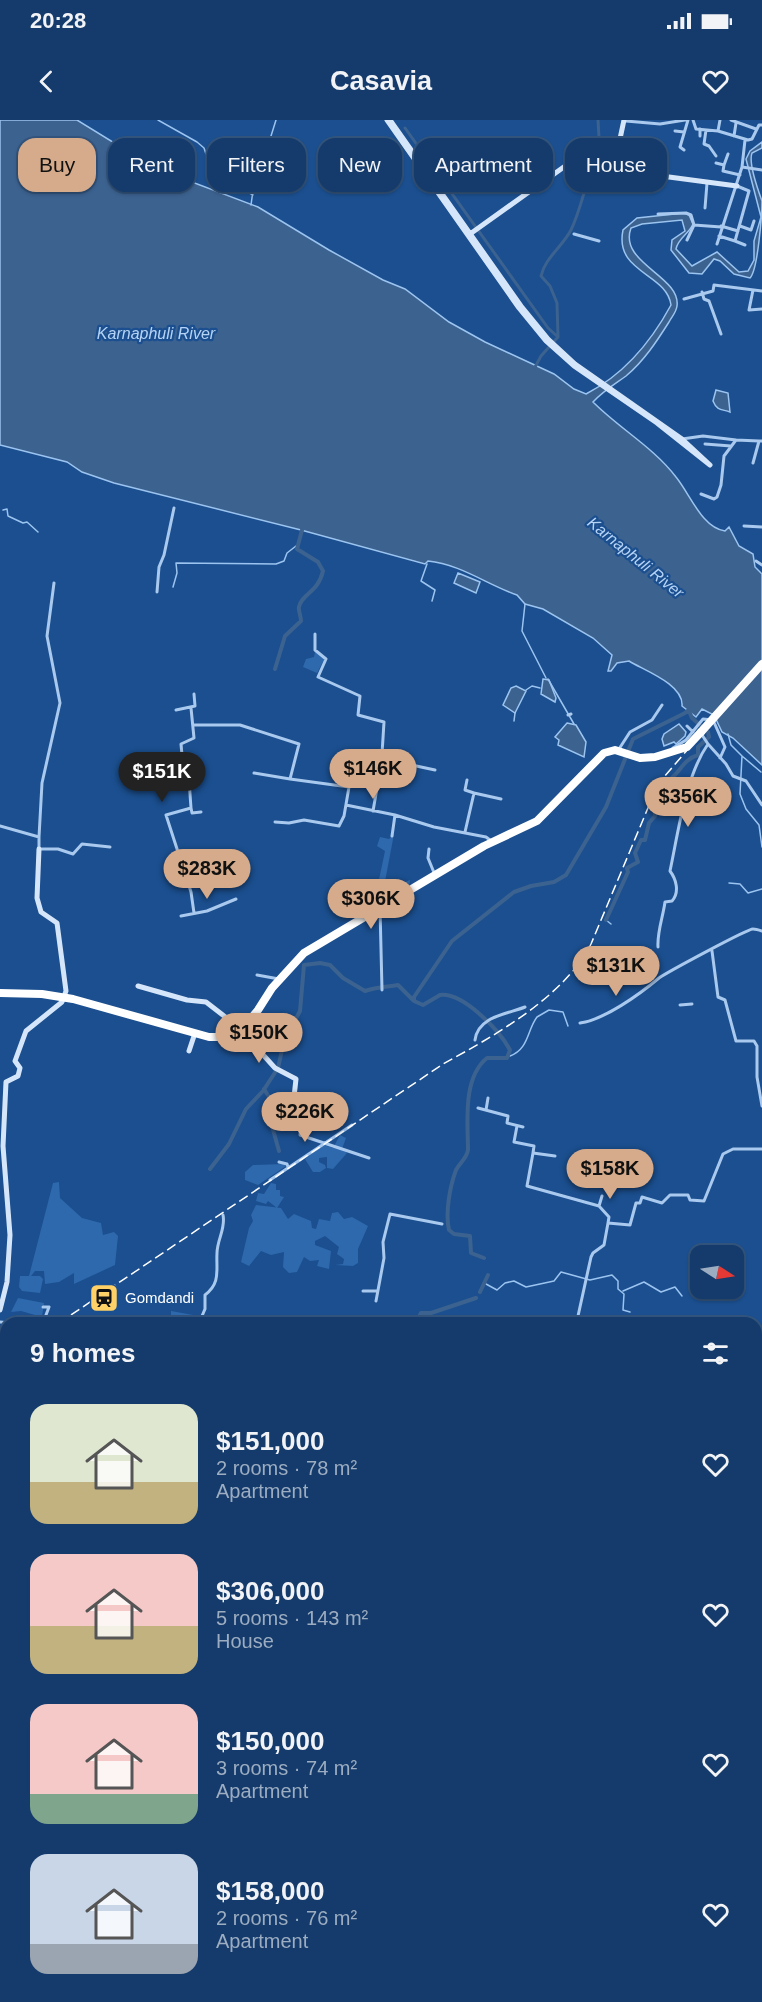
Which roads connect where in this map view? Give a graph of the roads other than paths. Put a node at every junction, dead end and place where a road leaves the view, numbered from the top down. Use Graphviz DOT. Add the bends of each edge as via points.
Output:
graph roads {
  1 [pos="388,120"];
  2 [pos="626,120"];
  3 [pos="687,120"];
  4 [pos="693,120"];
  5 [pos="720,120"];
  6 [pos="731,120"];
  7 [pos="744,120"];
  8 [pos="736,123"];
  9 [pos="743,125"];
  10 [pos="762,125"];
  11 [pos="700,129"];
  12 [pos="756,129"];
  13 [pos="706,130"];
  14 [pos="675,131"];
  15 [pos="718,131"];
  16 [pos="684,132"];
  17 [pos="700,136"];
  18 [pos="734,136"];
  19 [pos="621,138"];
  20 [pos="622,138"];
  21 [pos="746,140"];
  22 [pos="684,150"];
  23 [pos="728,154"];
  24 [pos="716,156"];
  25 [pos="716,163"];
  26 [pos="724,165"];
  27 [pos="565,166"];
  28 [pos="744,167"];
  29 [pos="762,170"];
  30 [pos="740,175"];
  31 [pos="667,176"];
  32 [pos="707,181"];
  33 [pos="737,186"];
  34 [pos="705,208"];
  35 [pos="658,214"];
  36 [pos="754,221"];
  37 [pos="694,225"];
  38 [pos="740,226"];
  39 [pos="721,227"];
  40 [pos="738,231"];
  41 [pos="472,233"];
  42 [pos="574,234"];
  43 [pos="719,236"];
  44 [pos="687,240"];
  45 [pos="599,241"];
  46 [pos="735,241"];
  47 [pos="717,244"];
  48 [pos="745,245"];
  49 [pos="753,290"];
  50 [pos="762,291"];
  51 [pos="702,292"];
  52 [pos="684,299"];
  53 [pos="762,309"];
  54 [pos="721,334"];
  55 [pos="547,340"];
  56 [pos="612,391"];
  57 [pos="682,439"];
  58 [pos="736,440"];
  59 [pos="761,441"];
  60 [pos="705,444"];
  61 [pos="731,446"];
  62 [pos="753,463"];
  63 [pos="701,494"];
  64 [pos="174,508"];
  65 [pos="744,526"];
  66 [pos="762,527"];
  67 [pos="756,561"];
  68 [pos="762,565"];
  69 [pos="54,582"];
  70 [pos="157,592"];
  71 [pos="315,634"];
  72 [pos="762,663"];
  73 [pos="194,694"];
  74 [pos="662,705"];
  75 [pos="190,708"];
  76 [pos="177,710"];
  77 [pos="193,725"];
  78 [pos="687,726"];
  79 [pos="701,735"];
  80 [pos="620,751"];
  81 [pos="720,758"];
  82 [pos="435,770"];
  83 [pos="388,771"];
  84 [pos="254,773"];
  85 [pos="290,779"];
  86 [pos="467,780"];
  87 [pos="474,794"];
  88 [pos="501,799"];
  89 [pos="346,805"];
  90 [pos="762,805"];
  91 [pos="191,808"];
  92 [pos="373,811"];
  93 [pos="201,812"];
  94 [pos="396,815"];
  95 [pos="275,822"];
  96 [pos="0,826"];
  97 [pos="465,832"];
  98 [pos="39,837"];
  99 [pos="392,837"];
  100 [pos="491,842"];
  101 [pos="110,848"];
  102 [pos="39,849"];
  103 [pos="429,849"];
  104 [pos="73,854"];
  105 [pos="73,860"];
  106 [pos="435,875"];
  107 [pos="360,893"];
  108 [pos="236,899"];
  109 [pos="388,902"];
  110 [pos="380,907"];
  111 [pos="194,913"];
  112 [pos="181,916"];
  113 [pos="762,931"];
  114 [pos="658,947"];
  115 [pos="712,951"];
  116 [pos="257,975"];
  117 [pos="277,979"];
  118 [pos="138,986"];
  119 [pos="382,990"];
  120 [pos="0,993"];
  121 [pos="64,998"];
  122 [pos="261,998"];
  123 [pos="692,1004"];
  124 [pos="680,1005"];
  125 [pos="525,1006"];
  126 [pos="580,1023"];
  127 [pos="239,1031"];
  128 [pos="195,1033"];
  129 [pos="475,1040"];
  130 [pos="189,1051"];
  131 [pos="489,1098"];
  132 [pos="303,1100"];
  133 [pos="762,1104"];
  134 [pos="478,1108"];
  135 [pos="486,1110"];
  136 [pos="352,1125"];
  137 [pos="517,1126"];
  138 [pos="523,1127"];
  139 [pos="323,1143"];
  140 [pos="762,1149"];
  141 [pos="533,1153"];
  142 [pos="555,1156"];
  143 [pos="369,1158"];
  144 [pos="279,1162"];
  145 [pos="288,1167"];
  146 [pos="270,1180"];
  147 [pos="602,1196"];
  148 [pos="599,1206"];
  149 [pos="223,1215"];
  150 [pos="608,1223"];
  151 [pos="442,1224"];
  152 [pos="0,1265"];
  153 [pos="9,1265"];
  154 [pos="2,1289"];
  155 [pos="363,1291"];
  156 [pos="377,1291"];
  157 [pos="376,1301"];
  158 [pos="43,1307"];
  159 [pos="0,1310"];
  160 [pos="45,1317"];
  161 [pos="202,1317"];
  162 [pos="576,1317"];
  1 -- 41 [label="main road"];
  1 -- 55 [label="main road" via="519,308"];
  2 -- 3 [label="street" via="660,124"];
  2 -- 19 [label="main road"];
  2 -- 20 [label="main road"];
  3 -- 16 [label="street"];
  4 -- 11 [label="street" via="696,129"];
  5 -- 15 [label="street"];
  6 -- 8 [label="street"];
  7 -- 9 [label="street"];
  8 -- 9 [label="street"];
  8 -- 18 [label="street"];
  9 -- 12 [label="street"];
  10 -- 12 [label="street"];
  11 -- 13 [label="street"];
  11 -- 17 [label="street"];
  12 -- 21 [label="street" via="752,139"];
  13 -- 15 [label="street"];
  13 -- 24 [label="street" via="704,144"];
  14 -- 16 [label="street"];
  15 -- 18 [label="street"];
  16 -- 22 [label="street" via="680,148"];
  18 -- 21 [label="street"];
  21 -- 28 [label="street"];
  23 -- 26 [label="street"];
  25 -- 26 [label="street"];
  26 -- 30 [label="street" via="723,171"];
  27 -- 41 [label="main road"];
  28 -- 29 [label="street"];
  28 -- 30 [label="street"];
  30 -- 33 [label="street"];
  31 -- 32 [label="main road"];
  32 -- 33 [label="main road"];
  32 -- 34 [label="street"];
  33 -- 38 [label="street" via="748,190"];
  33 -- 39 [label="street"];
  35 -- 37 [label="street" via="686,213"];
  36 -- 38 [label="street" via="751,230"];
  37 -- 39 [label="street"];
  37 -- 44 [label="street"];
  38 -- 40 [label="street"];
  39 -- 40 [label="street"];
  39 -- 43 [label="street"];
  40 -- 46 [label="street"];
  41 -- 55 [label="main road"];
  42 -- 45 [label="street"];
  43 -- 46 [label="street"];
  43 -- 47 [label="street"];
  46 -- 48 [label="street"];
  49 -- 50 [label="street"];
  49 -- 51 [label="street" via="714,285 713,291"];
  49 -- 53 [label="street" via="748,310"];
  51 -- 52 [label="street"];
  51 -- 54 [label="street"];
  55 -- 56 [label="main road"];
  56 -- 57 [label="main road"];
  56 -- 57 [label="main road" via="710,465"];
  57 -- 58 [label="street" via="702,436"];
  58 -- 59 [label="street"];
  58 -- 61 [label="street"];
  59 -- 62 [label="street"];
  60 -- 61 [label="street"];
  61 -- 63 [label="street" via="724,456 717,497"];
  64 -- 70 [label="street" via="155,586"];
  65 -- 66 [label="street"];
  67 -- 68 [label="street"];
  69 -- 98 [label="street" via="47,636 60,703 42,783"];
  71 -- 83 [label="street" via="315,650 326,659 318,677 360,696 358,715 384,722 382,754 390,759"];
  72 -- 79 [label="highway, bridge"];
  73 -- 75 [label="street" via="195,705"];
  74 -- 80 [label="street" via="652,720 630,732"];
  75 -- 76 [label="street"];
  75 -- 77 [label="street"];
  77 -- 85 [label="street" via="240,725 298,743"];
  77 -- 91 [label="street" via="194,739 181,744"];
  78 -- 79 [label="street"];
  79 -- 80 [label="highway" via="687,747 652,757"];
  79 -- 81 [label="street"];
  79 -- 81 [label="street" via="700,722 704,718 713,720 725,749"];
  79 -- 114 [label="street" via="700,760 680,817 670,871 676,879 675,897 665,902"];
  80 -- 100 [label="highway" via="600,756 544,815"];
  81 -- 90 [label="street"];
  82 -- 83 [label="street" via="407,764 396,772"];
  83 -- 92 [label="street" via="380,771"];
  84 -- 85 [label="street"];
  85 -- 89 [label="street" via="349,787"];
  86 -- 87 [label="street" via="465,790"];
  87 -- 88 [label="street"];
  87 -- 97 [label="street"];
  89 -- 92 [label="street"];
  89 -- 95 [label="street" via="339,826 304,820"];
  91 -- 93 [label="street" via="192,813"];
  91 -- 111 [label="street" via="166,815"];
  92 -- 94 [label="street"];
  94 -- 97 [label="street" via="424,825"];
  94 -- 99 [label="street"];
  96 -- 98 [label="street"];
  97 -- 100 [label="street"];
  98 -- 102 [label="street"];
  100 -- 106 [label="highway"];
  101 -- 104 [label="street" via="82,844"];
  102 -- 104 [label="street"];
  102 -- 121 [label="main road" via="37,898 41,912 57,923 66,981"];
  103 -- 106 [label="street"];
  104 -- 105 [label="street"];
  106 -- 109 [label="highway"];
  107 -- 109 [label="street"];
  108 -- 111 [label="street"];
  109 -- 110 [label="highway"];
  110 -- 117 [label="highway" via="304,953"];
  110 -- 119 [label="street"];
  111 -- 112 [label="street"];
  113 -- 115 [label="street" via="752,929"];
  115 -- 126 [label="street" via="660,977 627,1003"];
  115 -- 133 [label="street" via="718,997 725,1000 735,1040 754,1041 757,1046"];
  116 -- 117 [label="street"];
  117 -- 122 [label="street"];
  117 -- 127 [label="highway"];
  118 -- 127 [label="main road" via="206,1002"];
  120 -- 121 [label="highway"];
  121 -- 128 [label="highway"];
  121 -- 153 [label="main road" via="26,1031 15,1062 20,1068 18,1076 6,1082 3,1146"];
  123 -- 124 [label="street"];
  125 -- 129 [label="street" via="498,1015 477,1032"];
  127 -- 128 [label="highway" via="220,1037"];
  127 -- 132 [label="main road" via="275,1068 296,1079 294,1097"];
  128 -- 130 [label="main road"];
  131 -- 135 [label="street"];
  132 -- 139 [label="street" via="299,1134"];
  134 -- 135 [label="street"];
  135 -- 137 [label="street" via="508,1116 507,1123"];
  136 -- 139 [label="street"];
  137 -- 138 [label="street"];
  137 -- 141 [label="street" via="514,1142 533,1146"];
  139 -- 143 [label="street"];
  139 -- 145 [label="street"];
  140 -- 150 [label="street" via="733,1149 723,1154 704,1201 690,1200 687,1194 670,1195 662,1203 642,1197 636,1203 630,1225"];
  141 -- 142 [label="street"];
  141 -- 148 [label="street" via="527,1186"];
  144 -- 145 [label="street"];
  145 -- 146 [label="street"];
  147 -- 148 [label="street"];
  148 -- 150 [label="street" via="609,1217"];
  149 -- 161 [label="street" via="217,1278 213,1289 205,1295"];
  150 -- 162 [label="street" via="605,1244 591,1257"];
  151 -- 156 [label="street" via="390,1214"];
  152 -- 153 [label="street"];
  153 -- 154 [label="main road"];
  154 -- 159 [label="main road"];
  155 -- 156 [label="street"];
  156 -- 157 [label="street"];
  158 -- 160 [label="street" via="49,1307"];
}
